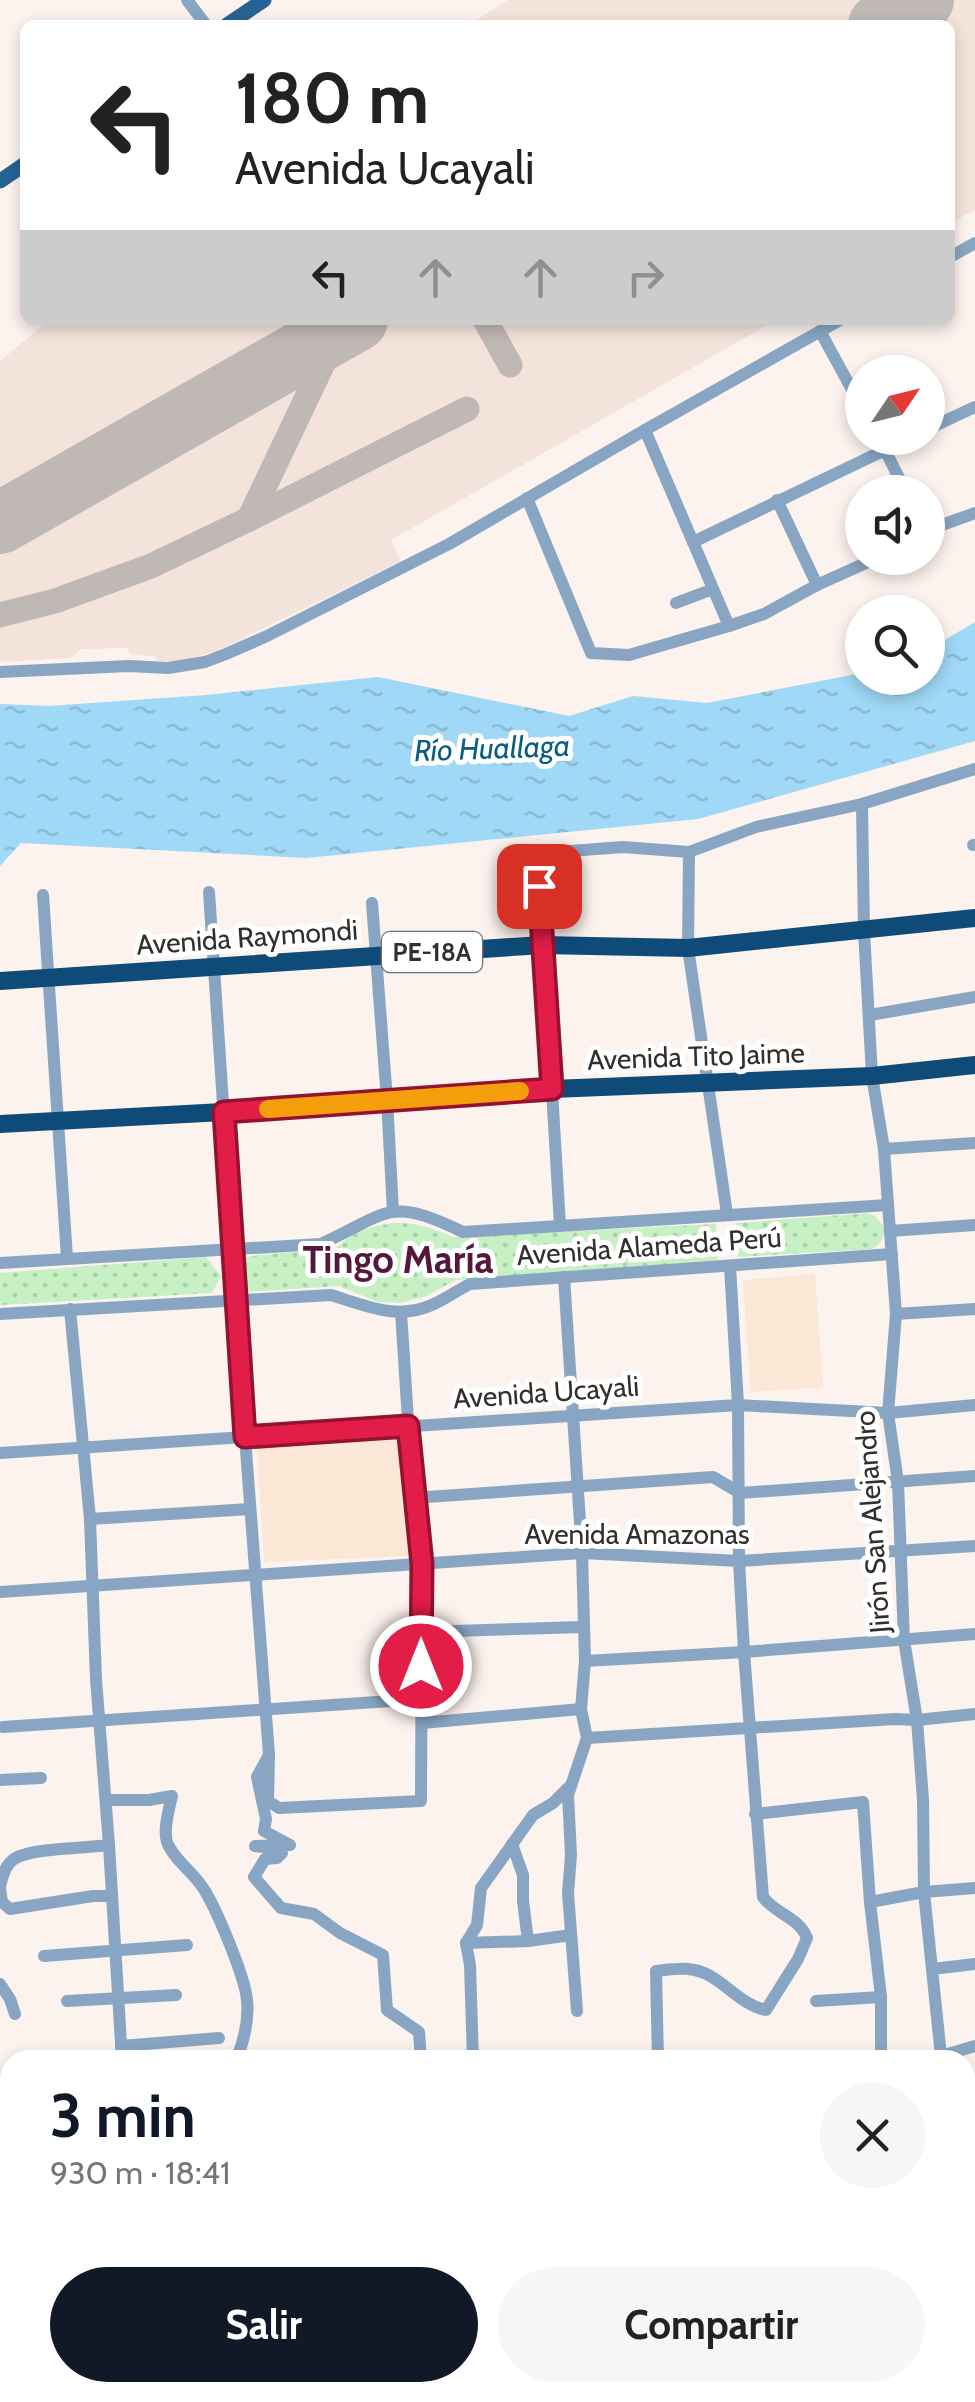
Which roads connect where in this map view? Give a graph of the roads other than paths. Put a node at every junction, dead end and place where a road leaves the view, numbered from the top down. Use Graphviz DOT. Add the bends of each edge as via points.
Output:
graph roads {
  1 [pos="187,0"];
  2 [pos="264,0"];
  3 [pos="202,20"];
  4 [pos="234,20"];
  5 [pos="831,325"];
  6 [pos="820,331"];
  7 [pos="845,377"];
  8 [pos="975,408"];
  9 [pos="945,422"];
  10 [pos="644,430"];
  11 [pos="860,455"];
  12 [pos="527,498"];
  13 [pos="778,500"];
  14 [pos="975,513"];
  15 [pos="945,524"];
  16 [pos="693,542"];
  17 [pos="845,572"];
  18 [pos="816,585"];
  19 [pos="713,589"];
  20 [pos="676,603"];
  21 [pos="729,626"];
  22 [pos="0,672"];
  23 [pos="975,769"];
  24 [pos="862,804"];
  25 [pos="688,852"];
  26 [pos="209,892"];
  27 [pos="44,896"];
  28 [pos="372,904"];
  29 [pos="975,918"];
  30 [pos="864,931"];
  31 [pos="542,944"];
  32 [pos="688,948"];
  33 [pos="376,956"];
  34 [pos="214,966"];
  35 [pos="48,978"];
  36 [pos="0,981"];
  37 [pos="975,998"];
  38 [pos="870,1015"];
  39 [pos="975,1066"];
  40 [pos="872,1076"];
  41 [pos="709,1084"];
  42 [pos="552,1089"];
  43 [pos="387,1100"];
  44 [pos="224,1112"];
  45 [pos="58,1120"];
  46 [pos="0,1124"];
  47 [pos="975,1143"];
  48 [pos="884,1149"];
  49 [pos="888,1205"];
  50 [pos="393,1211"];
  51 [pos="727,1214"];
  52 [pos="975,1225"];
  53 [pos="560,1226"];
  54 [pos="890,1231"];
  55 [pos="232,1250"];
  56 [pos="892,1254"];
  57 [pos="67,1258"];
  58 [pos="0,1263"];
  59 [pos="730,1266"];
  60 [pos="564,1277"];
  61 [pos="236,1299"];
  62 [pos="70,1309"];
  63 [pos="975,1309"];
  64 [pos="402,1312"];
  65 [pos="0,1314"];
  66 [pos="896,1314"];
  67 [pos="738,1405"];
  68 [pos="975,1405"];
  69 [pos="888,1412"];
  70 [pos="572,1416"];
  71 [pos="408,1426"];
  72 [pos="245,1437"];
  73 [pos="83,1448"];
  74 [pos="0,1453"];
  75 [pos="975,1476"];
  76 [pos="898,1482"];
  77 [pos="578,1486"];
  78 [pos="740,1494"];
  79 [pos="414,1498"];
  80 [pos="250,1509"];
  81 [pos="90,1519"];
  82 [pos="975,1546"];
  83 [pos="901,1551"];
  84 [pos="582,1553"];
  85 [pos="739,1562"];
  86 [pos="422,1564"];
  87 [pos="256,1575"];
  88 [pos="94,1586"];
  89 [pos="0,1592"];
  90 [pos="583,1627"];
  91 [pos="421,1632"];
  92 [pos="975,1634"];
  93 [pos="904,1640"];
  94 [pos="744,1652"];
  95 [pos="584,1661"];
  96 [pos="421,1699"];
  97 [pos="581,1709"];
  98 [pos="266,1710"];
  99 [pos="975,1714"];
  100 [pos="917,1720"];
  101 [pos="100,1721"];
  102 [pos="422,1723"];
  103 [pos="3,1727"];
  104 [pos="751,1728"];
  105 [pos="587,1738"];
  106 [pos="269,1755"];
  107 [pos="41,1778"];
  108 [pos="0,1780"];
  109 [pos="573,1783"];
  110 [pos="106,1800"];
  111 [pos="755,1814"];
  112 [pos="512,1844"];
  113 [pos="109,1846"];
  114 [pos="0,1888"];
  115 [pos="975,1888"];
  116 [pos="924,1892"];
  117 [pos="111,1896"];
  118 [pos="870,1902"];
  119 [pos="572,1935"];
  120 [pos="528,1941"];
  121 [pos="466,1943"];
  122 [pos="186,1946"];
  123 [pos="114,1951"];
  124 [pos="44,1956"];
  125 [pos="975,1964"];
  126 [pos="932,1969"];
  127 [pos="0,1984"];
  128 [pos="176,1994"];
  129 [pos="881,1997"];
  130 [pos="118,1998"];
  131 [pos="68,2001"];
  132 [pos="816,2001"];
  133 [pos="577,2011"];
  134 [pos="15,2014"];
  135 [pos="219,2038"];
  136 [pos="121,2050"];
  137 [pos="141,2050"];
  138 [pos="239,2050"];
  139 [pos="420,2050"];
  140 [pos="473,2050"];
  141 [pos="658,2050"];
  142 [pos="882,2050"];
  143 [pos="940,2050"];
  1 -- 3 [label="street"];
  2 -- 4 [label="main road"];
  5 -- 6 [label="street"];
  6 -- 7 [label="street"];
  6 -- 10 [label="street"];
  8 -- 9 [label="street"];
  10 -- 12 [label="street"];
  10 -- 16 [label="street"];
  11 -- 13 [label="street"];
  12 -- 21 [label="street" via="591,653 629,655"];
  12 -- 22 [label="street" via="449,544 205,662"];
  13 -- 16 [label="street"];
  13 -- 18 [label="street"];
  14 -- 15 [label="street"];
  16 -- 19 [label="street"];
  17 -- 18 [label="street"];
  18 -- 21 [label="street"];
  19 -- 20 [label="street"];
  19 -- 21 [label="street"];
  23 -- 24 [label="street"];
  24 -- 25 [label="street" via="756,827"];
  24 -- 30 [label="street, Jirón San Alejandro"];
  25 -- 31 [label="street" via="624,848 538,857"];
  25 -- 32 [label="street"];
  26 -- 34 [label="street"];
  27 -- 35 [label="street"];
  28 -- 33 [label="street"];
  29 -- 30 [label="highway, Avenida Raymondi / PE-18A"];
  30 -- 32 [label="highway, Avenida Raymondi / PE-18A"];
  30 -- 38 [label="street, Jirón San Alejandro"];
  31 -- 32 [label="highway, Avenida Raymondi / PE-18A"];
  31 -- 33 [label="highway, Avenida Raymondi / PE-18A"];
  31 -- 42 [label="street"];
  32 -- 41 [label="street"];
  33 -- 34 [label="highway, Avenida Raymondi / PE-18A"];
  33 -- 43 [label="street"];
  34 -- 35 [label="highway, Avenida Raymondi / PE-18A"];
  34 -- 44 [label="street"];
  35 -- 36 [label="highway, Avenida Raymondi / PE-18A"];
  35 -- 45 [label="street"];
  37 -- 38 [label="street"];
  38 -- 40 [label="street, Jirón San Alejandro"];
  39 -- 40 [label="highway, Avenida Tito Jaime"];
  40 -- 41 [label="highway, Avenida Tito Jaime"];
  40 -- 48 [label="street, Jirón San Alejandro"];
  41 -- 42 [label="highway, Avenida Tito Jaime"];
  41 -- 51 [label="street"];
  42 -- 43 [label="highway, Avenida Tito Jaime"];
  42 -- 53 [label="street"];
  43 -- 44 [label="highway, Avenida Tito Jaime"];
  43 -- 50 [label="street"];
  44 -- 45 [label="highway, Avenida Tito Jaime"];
  44 -- 55 [label="street"];
  45 -- 46 [label="highway, Avenida Tito Jaime"];
  45 -- 57 [label="street"];
  47 -- 48 [label="street"];
  48 -- 49 [label="street, Jirón San Alejandro"];
  49 -- 51 [label="street, Avenida Alameda Perú"];
  49 -- 54 [label="street, Jirón San Alejandro"];
  50 -- 53 [label="street, Avenida Alameda Perú" via="422,1213 464,1232"];
  50 -- 55 [label="street" via="321,1244"];
  51 -- 53 [label="street, Avenida Alameda Perú"];
  52 -- 54 [label="street"];
  54 -- 56 [label="street, Jirón San Alejandro"];
  55 -- 57 [label="street"];
  55 -- 61 [label="street"];
  56 -- 59 [label="street, Avenida Alameda Perú"];
  56 -- 66 [label="street, Jirón San Alejandro"];
  57 -- 58 [label="street"];
  59 -- 60 [label="street, Avenida Alameda Perú"];
  59 -- 67 [label="street"];
  60 -- 64 [label="street, Avenida Alameda Perú" via="470,1284 420,1310"];
  60 -- 70 [label="street"];
  61 -- 62 [label="street"];
  61 -- 64 [label="street" via="331,1295"];
  61 -- 72 [label="street"];
  62 -- 65 [label="street"];
  62 -- 73 [label="street"];
  63 -- 66 [label="street"];
  64 -- 71 [label="street"];
  66 -- 69 [label="street, Jirón San Alejandro"];
  67 -- 69 [label="street, Avenida Ucayali"];
  67 -- 70 [label="street, Avenida Ucayali"];
  67 -- 78 [label="street"];
  68 -- 69 [label="street, Avenida Ucayali"];
  69 -- 76 [label="street, Jirón San Alejandro"];
  70 -- 71 [label="street, Avenida Ucayali"];
  70 -- 77 [label="street"];
  71 -- 72 [label="street, Avenida Ucayali"];
  71 -- 79 [label="street"];
  72 -- 73 [label="street, Avenida Ucayali"];
  72 -- 80 [label="street"];
  73 -- 74 [label="street, Avenida Ucayali"];
  73 -- 81 [label="street"];
  75 -- 76 [label="street"];
  76 -- 78 [label="street"];
  76 -- 83 [label="street, Jirón San Alejandro"];
  77 -- 78 [label="street" via="713,1477"];
  77 -- 79 [label="street"];
  77 -- 84 [label="street"];
  78 -- 85 [label="street"];
  79 -- 86 [label="street"];
  80 -- 81 [label="street"];
  80 -- 87 [label="street"];
  81 -- 88 [label="street"];
  82 -- 83 [label="street, Avenida Amazonas"];
  83 -- 85 [label="street, Avenida Amazonas"];
  83 -- 93 [label="street, Jirón San Alejandro"];
  84 -- 85 [label="street, Avenida Amazonas"];
  84 -- 86 [label="street, Avenida Amazonas"];
  84 -- 90 [label="street"];
  85 -- 94 [label="street"];
  86 -- 87 [label="street, Avenida Amazonas"];
  86 -- 91 [label="street"];
  87 -- 88 [label="street, Avenida Amazonas"];
  87 -- 98 [label="street"];
  88 -- 89 [label="street, Avenida Amazonas"];
  88 -- 101 [label="street"];
  90 -- 91 [label="street"];
  90 -- 95 [label="street"];
  91 -- 96 [label="street"];
  92 -- 93 [label="street"];
  93 -- 94 [label="street"];
  93 -- 100 [label="street, Jirón San Alejandro"];
  94 -- 95 [label="street"];
  94 -- 104 [label="street"];
  95 -- 97 [label="street"];
  96 -- 98 [label="street"];
  96 -- 102 [label="street"];
  97 -- 102 [label="street"];
  97 -- 105 [label="street"];
  98 -- 101 [label="street"];
  98 -- 106 [label="street"];
  99 -- 100 [label="street"];
  100 -- 104 [label="street"];
  100 -- 116 [label="street, Jirón San Alejandro"];
  101 -- 103 [label="street"];
  101 -- 110 [label="street"];
  102 -- 106 [label="street" via="421,1801 279,1808 268,1801"];
  104 -- 105 [label="street"];
  104 -- 111 [label="street"];
  105 -- 109 [label="street"];
  106 -- 139 [label="street" via="257,1777 264,1831 290,1844 256,1846 282,1852 265,1859 254,1877 281,1908 314,1914 383,1955 387,2010 419,2032"];
  107 -- 108 [label="street"];
  109 -- 112 [label="street" via="533,1815"];
  109 -- 119 [label="street"];
  110 -- 113 [label="street"];
  110 -- 138 [label="street" via="172,1796 167,1841 214,1905 242,1979 247,1998"];
  111 -- 118 [label="street" via="862,1802"];
  111 -- 141 [label="street" via="763,1897 808,1938 766,2010 709,1974 656,1971"];
  112 -- 120 [label="street" via="523,1875"];
  112 -- 121 [label="street" via="482,1888 477,1925"];
  113 -- 114 [label="street" via="17,1857"];
  113 -- 117 [label="street"];
  114 -- 117 [label="street" via="6,1908 15,1909"];
  115 -- 116 [label="street"];
  116 -- 118 [label="street"];
  116 -- 126 [label="street, Jirón San Alejandro"];
  117 -- 123 [label="street"];
  118 -- 129 [label="street"];
  119 -- 120 [label="street"];
  119 -- 133 [label="street"];
  120 -- 121 [label="street"];
  121 -- 140 [label="street"];
  122 -- 123 [label="street"];
  123 -- 124 [label="street"];
  123 -- 130 [label="street"];
  125 -- 126 [label="street"];
  126 -- 143 [label="street, Jirón San Alejandro"];
  127 -- 134 [label="street"];
  128 -- 130 [label="street"];
  129 -- 132 [label="street"];
  129 -- 142 [label="street"];
  130 -- 131 [label="street"];
  130 -- 136 [label="street"];
  135 -- 137 [label="street"];
}
